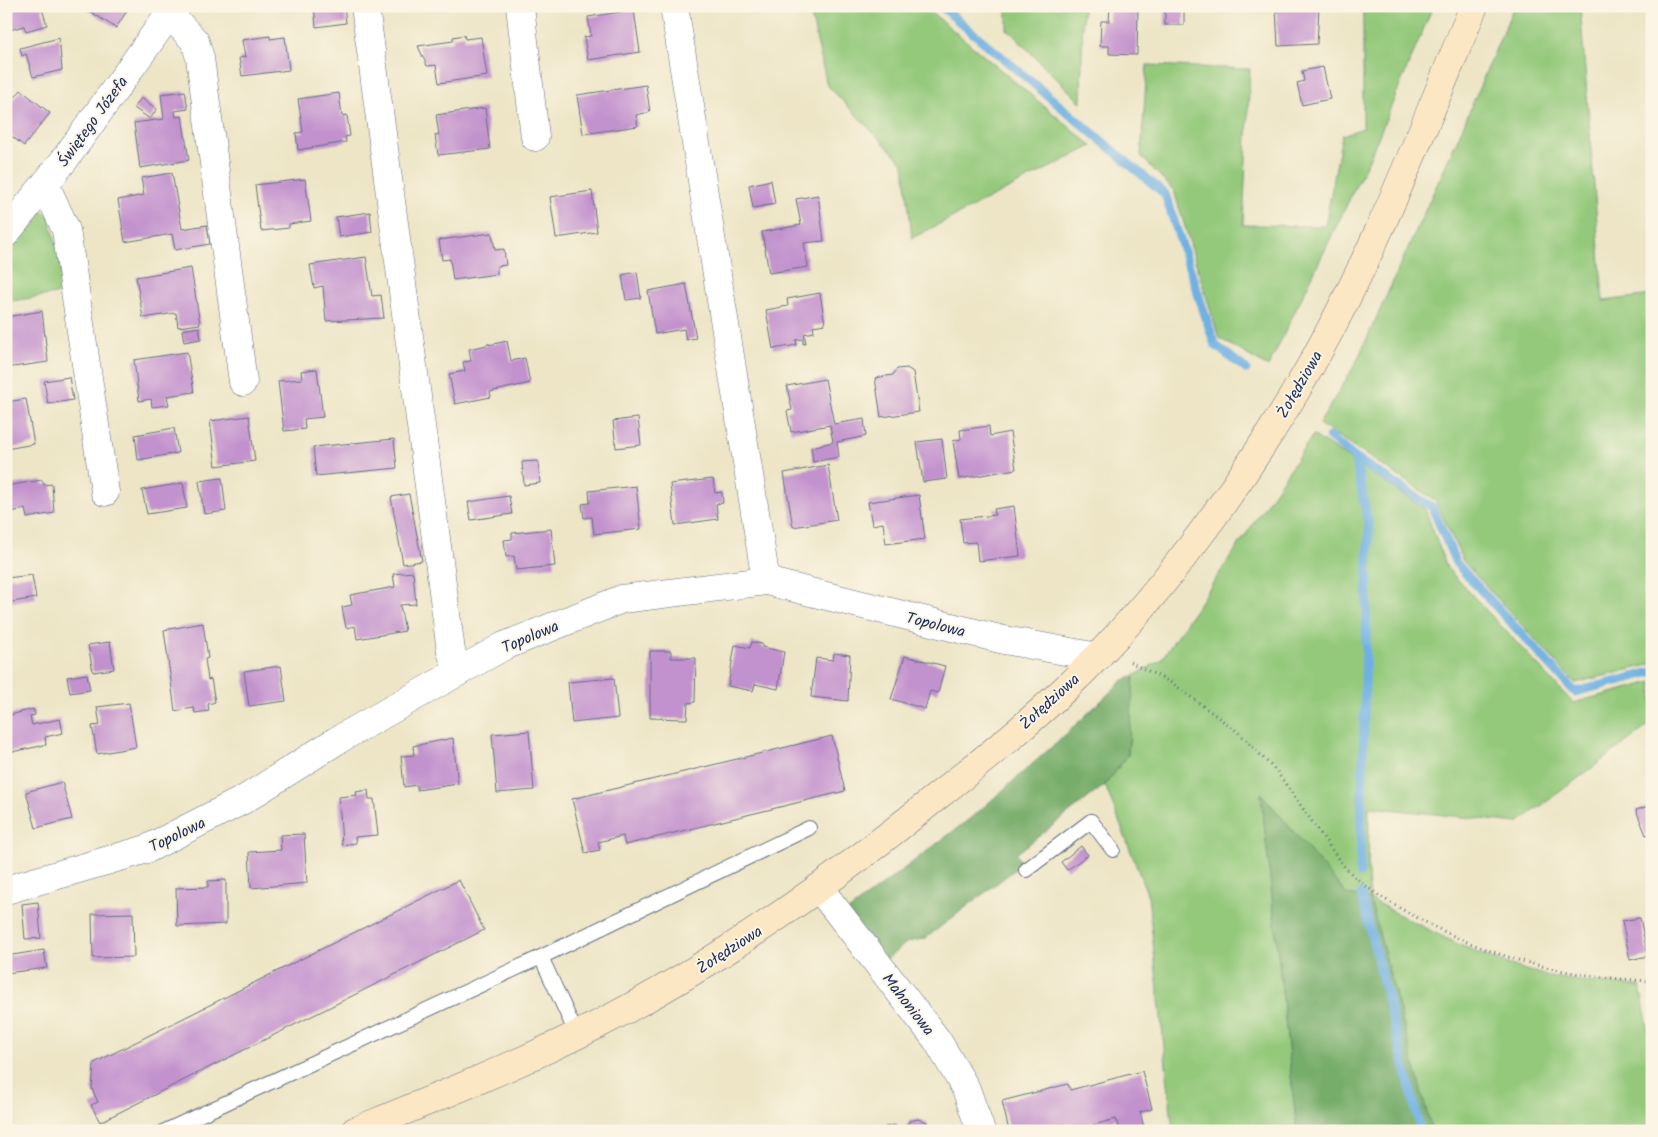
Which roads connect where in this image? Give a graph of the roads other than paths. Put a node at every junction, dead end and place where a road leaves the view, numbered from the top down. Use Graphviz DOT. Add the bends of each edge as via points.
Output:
graph roads {
  1 [pos="365,6"];
  2 [pos="520,6"];
  3 [pos="674,6"];
  4 [pos="1474,6"];
  5 [pos="172,10"];
  6 [pos="535,137"];
  7 [pos="45,184"];
  8 [pos="6,233"];
  9 [pos="243,382"];
  10 [pos="105,492"];
  11 [pos="766,581"];
  12 [pos="1098,657"];
  13 [pos="458,672"];
  14 [pos="809,828"];
  15 [pos="1113,850"];
  16 [pos="1026,870"];
  17 [pos="819,888"];
  18 [pos="6,890"];
  19 [pos="541,957"];
  20 [pos="578,1035"];
  21 [pos="165,1131"];
  22 [pos="355,1131"];
  23 [pos="981,1131"];
  1 -- 13 [label="street" via="451,652"];
  2 -- 6 [label="street"];
  3 -- 11 [label="street"];
  4 -- 12 [label="street, Żołędziowa" via="1377,234 1303,378 1268,436 1198,535"];
  5 -- 7 [label="street, Świętego Józefa"];
  5 -- 9 [label="street" via="195,41 200,58"];
  7 -- 8 [label="street, Świętego Józefa"];
  7 -- 10 [label="street" via="66,230"];
  11 -- 12 [label="street, Topolowa" via="1004,640"];
  11 -- 13 [label="street, Topolowa" via="622,599 504,646"];
  12 -- 17 [label="street, Żołędziowa" via="981,761"];
  13 -- 18 [label="street, Topolowa" via="336,741 245,799 148,849"];
  14 -- 19 [label="lane"];
  15 -- 16 [label="lane" via="1091,821"];
  17 -- 20 [label="street, Żołędziowa" via="702,966"];
  17 -- 23 [label="street, Mahoniowa" via="937,1040 966,1089"];
  19 -- 20 [label="lane"];
  19 -- 21 [label="lane"];
  20 -- 22 [label="street, Żołędziowa"];
}
